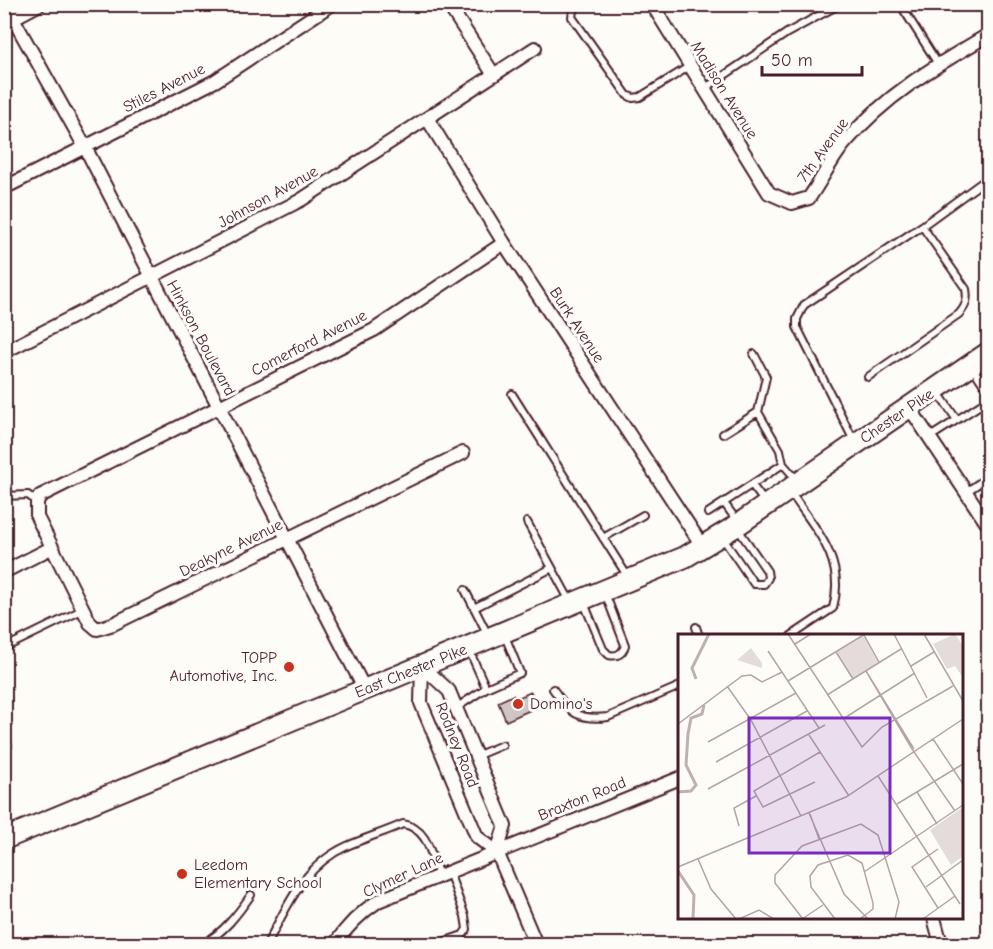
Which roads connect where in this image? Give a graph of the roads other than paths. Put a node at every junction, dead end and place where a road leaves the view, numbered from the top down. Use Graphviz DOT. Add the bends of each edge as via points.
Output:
graph roads {
  1 [pos="5,4"];
  2 [pos="40,4"];
  3 [pos="332,4"];
  4 [pos="448,4"];
  5 [pos="580,4"];
  6 [pos="840,4"];
  7 [pos="900,4"];
  8 [pos="655,6"];
  9 [pos="9,20"];
  10 [pos="988,35"];
  11 [pos="535,48"];
  12 [pos="938,64"];
  13 [pos="690,66"];
  14 [pos="494,75"];
  15 [pos="704,89"];
  16 [pos="427,118"];
  17 [pos="85,147"];
  18 [pos="988,178"];
  19 [pos="4,188"];
  20 [pos="769,193"];
  21 [pos="922,226"];
  22 [pos="504,243"];
  23 [pos="151,277"];
  24 [pos="4,352"];
  25 [pos="988,353"];
  26 [pos="754,354"];
  27 [pos="971,365"];
  28 [pos="868,377"];
  29 [pos="936,389"];
  30 [pos="988,391"];
  31 [pos="512,394"];
  32 [pos="988,400"];
  33 [pos="219,407"];
  34 [pos="909,407"];
  35 [pos="758,412"];
  36 [pos="957,420"];
  37 [pos="723,434"];
  38 [pos="930,438"];
  39 [pos="856,444"];
  40 [pos="463,453"];
  41 [pos="783,464"];
  42 [pos="988,477"];
  43 [pos="798,484"];
  44 [pos="752,485"];
  45 [pos="966,492"];
  46 [pos="4,496"];
  47 [pos="37,502"];
  48 [pos="724,503"];
  49 [pos="767,505"];
  50 [pos="708,513"];
  51 [pos="643,515"];
  52 [pos="527,522"];
  53 [pos="988,525"];
  54 [pos="732,529"];
  55 [pos="603,538"];
  56 [pos="288,539"];
  57 [pos="703,547"];
  58 [pos="51,548"];
  59 [pos="552,568"];
  60 [pos="4,572"];
  61 [pos="630,580"];
  62 [pos="465,590"];
  63 [pos="604,591"];
  64 [pos="577,602"];
  65 [pos="474,608"];
  66 [pos="84,609"];
  67 [pos="696,627"];
  68 [pos="698,634"];
  69 [pos="794,634"];
  70 [pos="497,635"];
  71 [pos="468,647"];
  72 [pos="4,648"];
  73 [pos="423,666"];
  74 [pos="678,687"];
  75 [pos="486,688"];
  76 [pos="553,689"];
  77 [pos="365,690"];
  78 [pos="456,708"];
  79 [pos="4,733"];
  80 [pos="502,745"];
  81 [pos="4,755"];
  82 [pos="476,756"];
  83 [pos="678,779"];
  84 [pos="4,839"];
  85 [pos="497,852"];
  86 [pos="444,874"];
  87 [pos="251,895"];
  88 [pos="934,919"];
  89 [pos="203,945"];
  90 [pos="267,945"];
  91 [pos="335,945"];
  92 [pos="436,945"];
  93 [pos="536,945"];
  94 [pos="941,945"];
  1 -- 9 [label="street, Hinkson Boulevard"];
  2 -- 9 [label="street"];
  3 -- 17 [label="street, Stiles Avenue" via="215,81"];
  4 -- 14 [label="street"];
  5 -- 13 [label="lane" via="572,17 627,95 640,97"];
  6 -- 15 [label="lane" via="787,33"];
  7 -- 12 [label="lane"];
  8 -- 13 [label="street, Madison Avenue"];
  9 -- 17 [label="street, Hinkson Boulevard"];
  10 -- 12 [label="street, 7th Avenue"];
  11 -- 14 [label="street, Johnson Avenue"];
  12 -- 20 [label="street, 7th Avenue" via="871,114 843,146 809,198 792,203"];
  13 -- 15 [label="street, Madison Avenue"];
  14 -- 16 [label="street, Johnson Avenue"];
  15 -- 20 [label="street, Madison Avenue"];
  16 -- 22 [label="street, Burk Avenue"];
  16 -- 23 [label="street, Johnson Avenue" via="301,200"];
  17 -- 19 [label="street, Stiles Avenue"];
  17 -- 23 [label="street, Hinkson Boulevard"];
  18 -- 21 [label="lane"];
  21 -- 28 [label="lane" via="966,289 966,305 959,314"];
  21 -- 39 [label="lane" via="804,304 797,319 797,327"];
  22 -- 33 [label="street, Comerford Avenue" via="374,330"];
  22 -- 57 [label="street, Burk Avenue"];
  23 -- 24 [label="street, Johnson Avenue"];
  23 -- 33 [label="street, Hinkson Boulevard"];
  25 -- 27 [label="main road, Chester Pike"];
  26 -- 35 [label="lane" via="766,377"];
  27 -- 29 [label="main road, Chester Pike"];
  27 -- 30 [label="lane"];
  29 -- 34 [label="main road, Chester Pike"];
  29 -- 36 [label="lane"];
  31 -- 55 [label="lane"];
  32 -- 36 [label="lane"];
  33 -- 47 [label="street, Comerford Avenue" via="40,496"];
  33 -- 56 [label="street, Hinkson Boulevard"];
  34 -- 38 [label="street"];
  34 -- 39 [label="main road, Chester Pike"];
  35 -- 37 [label="lane"];
  35 -- 41 [label="lane" via="780,450"];
  36 -- 38 [label="lane"];
  38 -- 45 [label="street"];
  39 -- 43 [label="main road, Chester Pike"];
  40 -- 56 [label="street, Deakyne Avenue"];
  41 -- 43 [label="lane"];
  41 -- 44 [label="lane"];
  42 -- 45 [label="lane"];
  43 -- 49 [label="main road, East Chester Pike"];
  43 -- 69 [label="lane" via="830,553 836,596 833,608"];
  44 -- 48 [label="lane"];
  44 -- 49 [label="lane"];
  45 -- 53 [label="street"];
  46 -- 47 [label="lane" via="28,495"];
  47 -- 58 [label="street" via="37,517"];
  48 -- 50 [label="lane"];
  48 -- 54 [label="lane"];
  49 -- 54 [label="main road, East Chester Pike"];
  51 -- 55 [label="lane"];
  52 -- 59 [label="lane"];
  54 -- 54 [label="lane" via="752,581 764,584 767,571"];
  54 -- 57 [label="main road, East Chester Pike"];
  55 -- 61 [label="lane"];
  56 -- 66 [label="street, Deakyne Avenue" via="105,628 97,629 90,623"];
  56 -- 77 [label="street, Hinkson Boulevard"];
  57 -- 61 [label="main road, East Chester Pike"];
  58 -- 60 [label="street"];
  58 -- 66 [label="street, Deakyne Avenue"];
  59 -- 64 [label="lane"];
  59 -- 65 [label="lane"];
  61 -- 63 [label="main road, East Chester Pike"];
  62 -- 65 [label="lane"];
  63 -- 64 [label="main road, East Chester Pike"];
  63 -- 64 [label="lane" via="625,645 618,655 609,655 603,649"];
  64 -- 70 [label="main road, East Chester Pike"];
  65 -- 70 [label="lane"];
  66 -- 72 [label="lane"];
  67 -- 68 [label="lane"];
  70 -- 71 [label="main road, East Chester Pike"];
  70 -- 75 [label="lane" via="520,673"];
  71 -- 73 [label="main road, East Chester Pike"];
  71 -- 75 [label="lane"];
  73 -- 77 [label="main road, East Chester Pike"];
  73 -- 78 [label="street, Rodney Road" via="449,691"];
  73 -- 85 [label="street, Rodney Road" via="422,703 477,837"];
  74 -- 76 [label="lane" via="598,718 571,712"];
  75 -- 78 [label="lane"];
  77 -- 84 [label="main road, East Chester Pike"];
  78 -- 82 [label="street, Rodney Road"];
  79 -- 81 [label="lane" via="8,746"];
  80 -- 82 [label="lane"];
  82 -- 85 [label="street, Rodney Road" via="505,826"];
  83 -- 85 [label="street, Braxton Road"];
  85 -- 86 [label="street, Clymer Lane"];
  85 -- 93 [label="street, Rodney Road"];
  86 -- 90 [label="lane" via="423,835 410,825 403,824 346,846 303,879"];
  86 -- 91 [label="street, Clymer Lane" via="378,901 348,925"];
  86 -- 92 [label="lane" via="465,916 467,929 463,935"];
  87 -- 89 [label="lane" via="234,919"];
  88 -- 94 [label="street"];
}
